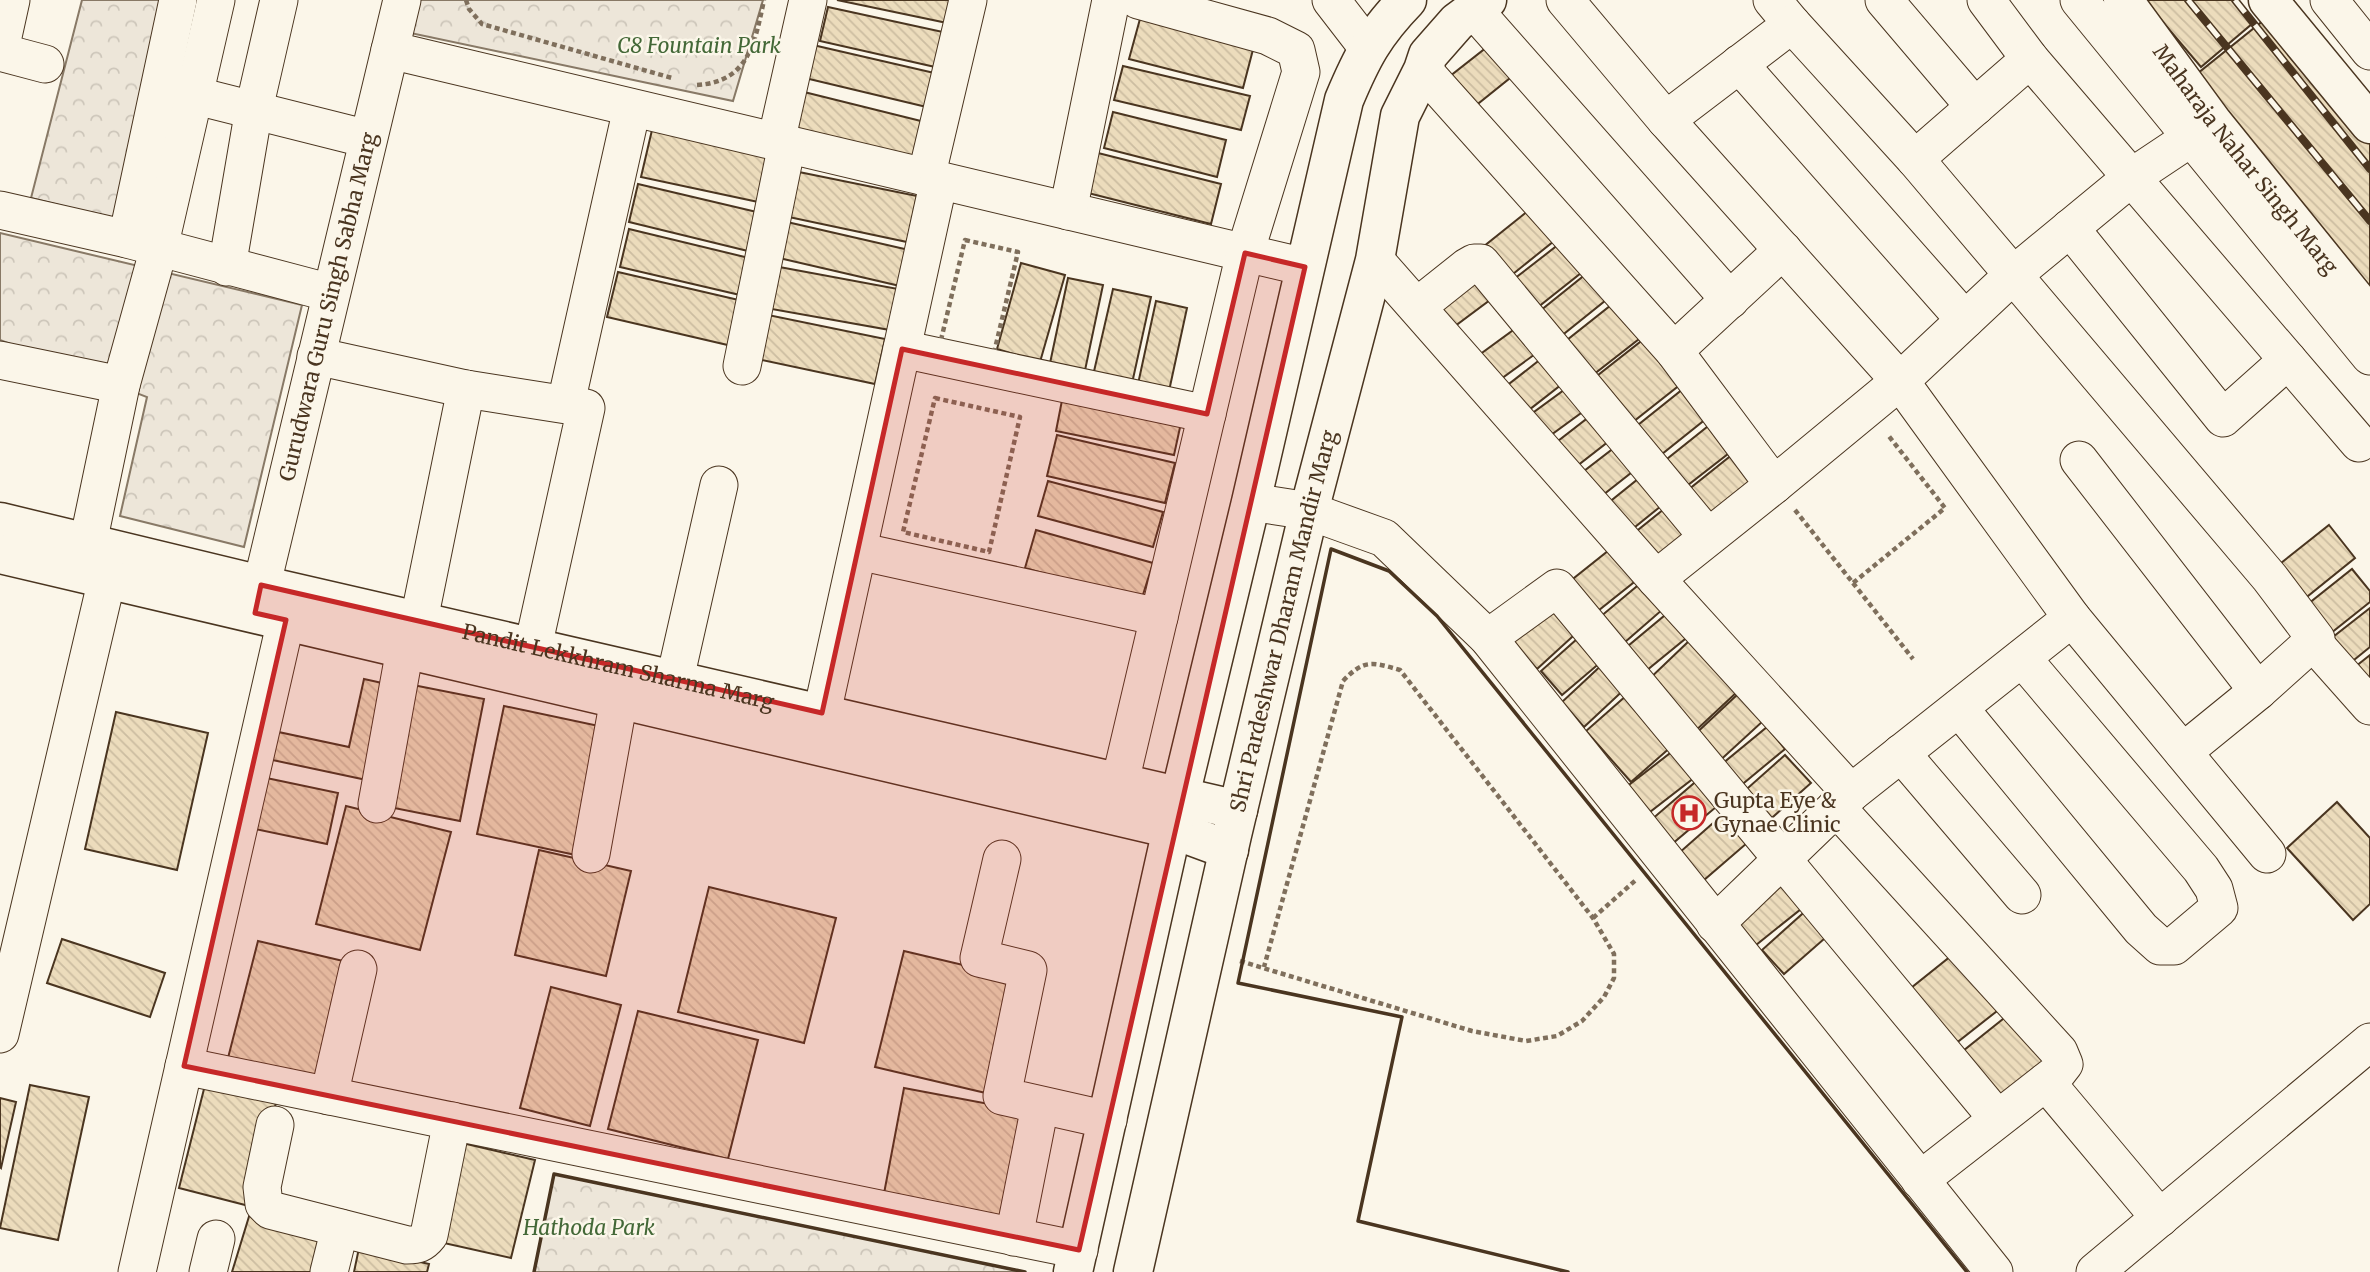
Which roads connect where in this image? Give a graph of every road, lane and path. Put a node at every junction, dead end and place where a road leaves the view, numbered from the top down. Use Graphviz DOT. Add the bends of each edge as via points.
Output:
graph roads {
  1 [pos="11,0"];
  2 [pos="178,0"];
  3 [pos="216,0"];
  4 [pos="279,0"];
  5 [pos="402,0"];
  6 [pos="466,0"];
  7 [pos="764,0"];
  8 [pos="808,0"];
  9 [pos="968,0"];
  10 [pos="1111,0"];
  11 [pos="1138,0"];
  12 [pos="1331,0"];
  13 [pos="1407,0"];
  14 [pos="1565,0"];
  15 [pos="1884,0"];
  16 [pos="1986,0"];
  17 [pos="2123,0"];
  18 [pos="2268,0"];
  19 [pos="2329,0"];
  20 [pos="2082,1"];
  21 [pos="1481,5"];
  22 [pos="1782,12"];
  23 [pos="1368,48"];
  24 [pos="390,50"];
  25 [pos="0,51"];
  26 [pos="2370,51"];
  27 [pos="2030,59"];
  28 [pos="45,64"];
  29 [pos="1739,64"];
  30 [pos="1423,70"];
  31 [pos="673,78"];
  32 [pos="2164,80"];
  33 [pos="685,82"];
  34 [pos="160,88"];
  35 [pos="196,94"];
  36 [pos="632,107"];
  37 [pos="1975,107"];
  38 [pos="254,109"];
  39 [pos="1666,120"];
  40 [pos="2370,124"];
  41 [pos="2202,131"];
  42 [pos="369,139"];
  43 [pos="781,143"];
  44 [pos="1916,159"];
  45 [pos="2132,177"];
  46 [pos="932,179"];
  47 [pos="0,209"];
  48 [pos="1068,211"];
  49 [pos="2070,228"];
  50 [pos="143,243"];
  51 [pos="1783,250"];
  52 [pos="1245,253"];
  53 [pos="1375,260"];
  54 [pos="227,267"];
  55 [pos="1305,267"];
  56 [pos="2012,276"];
  57 [pos="331,293"];
  58 [pos="951,294"];
  59 [pos="1730,300"];
  60 [pos="1418,306"];
  61 [pos="2370,317"];
  62 [pos="1965,320"];
  63 [pos="902,349"];
  64 [pos="1674,351"];
  65 [pos="316,356"];
  66 [pos="2370,356"];
  67 [pos="2288,359"];
  68 [pos="0,360"];
  69 [pos="742,366"];
  70 [pos="1900,381"];
  71 [pos="121,385"];
  72 [pos="466,389"];
  73 [pos="566,403"];
  74 [pos="1207,414"];
  75 [pos="1883,427"];
  76 [pos="925,439"];
  77 [pos="2359,443"];
  78 [pos="2079,460"];
  79 [pos="719,485"];
  80 [pos="1781,494"];
  81 [pos="1251,502"];
  82 [pos="1309,511"];
  83 [pos="0,522"];
  84 [pos="1708,537"];
  85 [pos="88,543"];
  86 [pos="858,551"];
  87 [pos="0,554"];
  88 [pos="107,579"];
  89 [pos="1656,579"];
  90 [pos="1853,583"];
  91 [pos="267,606"];
  92 [pos="1159,617"];
  93 [pos="2072,618"];
  94 [pos="412,634"];
  95 [pos="1488,638"];
  96 [pos="2314,643"];
  97 [pos="533,647"];
  98 [pos="2022,658"];
  99 [pos="1913,659"];
  100 [pos="675,679"];
  101 [pos="2258,691"];
  102 [pos="619,699"];
  103 [pos="2370,706"];
  104 [pos="1959,708"];
  105 [pos="822,713"];
  106 [pos="2183,752"];
  107 [pos="1902,753"];
  108 [pos="1120,782"];
  109 [pos="1844,800"];
  110 [pos="377,804"];
  111 [pos="1238,810"];
  112 [pos="1176,812"];
  113 [pos="1229,849"];
  114 [pos="591,854"];
  115 [pos="2267,854"];
  116 [pos="1662,857"];
  117 [pos="1002,859"];
  118 [pos="1782,859"];
  119 [pos="2022,895"];
  120 [pos="1593,918"];
  121 [pos="1715,924"];
  122 [pos="358,969"];
  123 [pos="0,1034"];
  124 [pos="2370,1042"];
  125 [pos="184,1066"];
  126 [pos="2046,1082"];
  127 [pos="329,1096"];
  128 [pos="1040,1106"];
  129 [pos="1997,1118"];
  130 [pos="1108,1120"];
  131 [pos="452,1121"];
  132 [pos="275,1125"];
  133 [pos="1920,1180"];
  134 [pos="2160,1218"];
  135 [pos="340,1228"];
  136 [pos="1014,1237"];
  137 [pos="1076,1261"];
  138 [pos="137,1272"];
  139 [pos="329,1272"];
  140 [pos="1133,1272"];
  141 [pos="1994,1272"];
  142 [pos="2095,1272"];
  1 -- 25 [label="street"];
  2 -- 34 [label="street"];
  3 -- 35 [label="street"];
  4 -- 38 [label="street"];
  5 -- 24 [label="street, Gurudwara Guru Singh Sabha Marg"];
  6 -- 31 [label="path" via="482,24"];
  7 -- 33 [label="path" via="754,44 738,70 716,83 698,86"];
  8 -- 43 [label="street"];
  9 -- 46 [label="street"];
  10 -- 48 [label="street"];
  11 -- 52 [label="street" via="1268,36 1296,50 1300,58 1301,72"];
  12 -- 23 [label="street"];
  13 -- 23 [label="main road"];
  14 -- 39 [label="street"];
  15 -- 37 [label="street"];
  16 -- 27 [label="street"];
  17 -- 32 [label="main road, Maharaja Nahar Singh Marg"];
  18 -- 40 [label="main road"];
  19 -- 26 [label="street"];
  20 -- 32 [label="street"];
  21 -- 30 [label="main road, Shri Pardeshwar Dharam Mandir Marg" via="1457,22 1428,55"];
  21 -- 59 [label="street"];
  22 -- 29 [label="street"];
  22 -- 44 [label="street"];
  23 -- 55 [label="main road" via="1344,100"];
  24 -- 36 [label="street"];
  24 -- 42 [label="street, Gurudwara Guru Singh Sabha Marg"];
  25 -- 28 [label="street"];
  27 -- 37 [label="street"];
  27 -- 45 [label="street"];
  29 -- 39 [label="street"];
  29 -- 62 [label="street"];
  30 -- 53 [label="main road, Shri Pardeshwar Dharam Mandir Marg" via="1400,116"];
  30 -- 64 [label="street"];
  32 -- 41 [label="main road, Maharaja Nahar Singh Marg"];
  34 -- 35 [label="street"];
  34 -- 50 [label="street"];
  35 -- 38 [label="street"];
  35 -- 50 [label="street"];
  36 -- 43 [label="street"];
  36 -- 73 [label="street"];
  37 -- 44 [label="street"];
  38 -- 42 [label="street"];
  38 -- 54 [label="street"];
  39 -- 51 [label="street"];
  41 -- 45 [label="street"];
  41 -- 61 [label="main road, Maharaja Nahar Singh Marg"];
  41 -- 66 [label="street"];
  42 -- 57 [label="street, Gurudwara Guru Singh Sabha Marg"];
  43 -- 46 [label="street"];
  43 -- 69 [label="street"];
  44 -- 56 [label="street"];
  45 -- 49 [label="street"];
  45 -- 67 [label="street"];
  46 -- 48 [label="street"];
  46 -- 63 [label="street"];
  47 -- 50 [label="street"];
  48 -- 52 [label="street"];
  49 -- 56 [label="street"];
  49 -- 67 [label="street" via="2223,418"];
  50 -- 54 [label="street"];
  50 -- 71 [label="street"];
  51 -- 59 [label="street"];
  51 -- 70 [label="street"];
  52 -- 55 [label="street"];
  52 -- 74 [label="street"];
  53 -- 60 [label="street"];
  53 -- 82 [label="main road, Shri Pardeshwar Dharam Mandir Marg"];
  54 -- 57 [label="street"];
  55 -- 81 [label="main road"];
  56 -- 62 [label="street"];
  56 -- 96 [label="street" via="2270,578 2314,634"];
  57 -- 65 [label="street, Gurudwara Guru Singh Sabha Marg"];
  58 -- 58 [label="path" via="940,344 993,357 1018,252 965,240"];
  59 -- 64 [label="street"];
  60 -- 84 [label="street" via="1467,267 1481,264"];
  60 -- 89 [label="street"];
  62 -- 70 [label="street"];
  63 -- 74 [label="street"];
  63 -- 86 [label="street"];
  64 -- 80 [label="street"];
  65 -- 72 [label="street"];
  65 -- 91 [label="street, Gurudwara Guru Singh Sabha Marg"];
  67 -- 77 [label="street"];
  68 -- 71 [label="street"];
  70 -- 80 [label="street"];
  70 -- 93 [label="street"];
  71 -- 85 [label="street"];
  72 -- 73 [label="street"];
  72 -- 94 [label="street"];
  73 -- 97 [label="street" via="586,408"];
  74 -- 92 [label="street"];
  75 -- 90 [label="path" via="1945,508"];
  76 -- 76 [label="path" via="903,532 989,552 1020,417 935,398"];
  78 -- 101 [label="street"];
  79 -- 100 [label="street"];
  80 -- 84 [label="street"];
  80 -- 90 [label="path"];
  81 -- 82 [label="street"];
  81 -- 112 [label="main road"];
  82 -- 95 [label="street" via="1384,538"];
  82 -- 111 [label="main road, Shri Pardeshwar Dharam Mandir Marg"];
  83 -- 85 [label="main road, Pandit Lekkhram Sharma Marg"];
  84 -- 89 [label="street"];
  85 -- 91 [label="main road, Pandit Lekkhram Sharma Marg"];
  86 -- 92 [label="street"];
  86 -- 105 [label="street"];
  87 -- 88 [label="main road, Pandit Lekkhram Sharma Marg"];
  88 -- 91 [label="main road, Pandit Lekkhram Sharma Marg"];
  88 -- 123 [label="street"];
  89 -- 109 [label="street"];
  90 -- 99 [label="path"];
  91 -- 94 [label="main road, Pandit Lekkhram Sharma Marg"];
  91 -- 125 [label="street, Gurudwara Guru Singh Sabha Marg"];
  92 -- 108 [label="street"];
  93 -- 98 [label="street"];
  93 -- 106 [label="street"];
  94 -- 97 [label="main road, Pandit Lekkhram Sharma Marg"];
  94 -- 102 [label="main road, Pandit Lekkhram Sharma Marg"];
  94 -- 110 [label="street"];
  95 -- 116 [label="street"];
  95 -- 118 [label="street" via="1557,588"];
  96 -- 101 [label="street"];
  96 -- 103 [label="street"];
  97 -- 100 [label="main road, Pandit Lekkhram Sharma Marg"];
  98 -- 104 [label="street"];
  98 -- 104 [label="street" via="2214,889 2220,908 2174,946 2160,946 2141,929"];
  100 -- 105 [label="main road, Pandit Lekkhram Sharma Marg"];
  101 -- 106 [label="street"];
  102 -- 112 [label="main road, Pandit Lekkhram Sharma Marg"];
  102 -- 114 [label="street"];
  104 -- 107 [label="street"];
  105 -- 108 [label="main road, Pandit Lekkhram Sharma Marg"];
  106 -- 115 [label="street"];
  107 -- 109 [label="street"];
  107 -- 119 [label="street"];
  108 -- 112 [label="main road, Pandit Lekkhram Sharma Marg"];
  109 -- 118 [label="street"];
  109 -- 126 [label="street" via="2059,1052 2064,1064"];
  111 -- 112 [label="main road, Pandit Lekkhram Sharma Marg"];
  111 -- 113 [label="main road, Shri Pardeshwar Dharam Mandir Marg"];
  112 -- 113 [label="main road, Pandit Lekkhram Sharma Marg"];
  112 -- 130 [label="main road"];
  113 -- 140 [label="main road, Shri Pardeshwar Dharam Mandir Marg"];
  116 -- 120 [label="path"];
  116 -- 121 [label="street"];
  117 -- 128 [label="street" via="979,958 1028,970 1002,1096"];
  118 -- 121 [label="street"];
  118 -- 129 [label="street"];
  120 -- 120 [label="path" via="1400,670 1376,663 1356,667 1343,681 1264,967 1472,1031 1526,1041 1557,1036 1582,1021 1604,997 1614,978 1614,954"];
  121 -- 133 [label="street"];
  122 -- 127 [label="street"];
  124 -- 134 [label="street"];
  125 -- 127 [label="street"];
  125 -- 138 [label="street, Gurudwara Guru Singh Sabha Marg"];
  126 -- 129 [label="street"];
  126 -- 134 [label="street"];
  127 -- 131 [label="street"];
  128 -- 130 [label="street"];
  128 -- 136 [label="street"];
  129 -- 133 [label="street"];
  130 -- 137 [label="main road"];
  131 -- 135 [label="street" via="429,1236 424,1242 407,1245"];
  131 -- 136 [label="street"];
  132 -- 135 [label="street" via="262,1187 264,1204 270,1210"];
  133 -- 141 [label="street"];
  134 -- 142 [label="street"];
  135 -- 139 [label="street"];
  136 -- 137 [label="street"];
}
